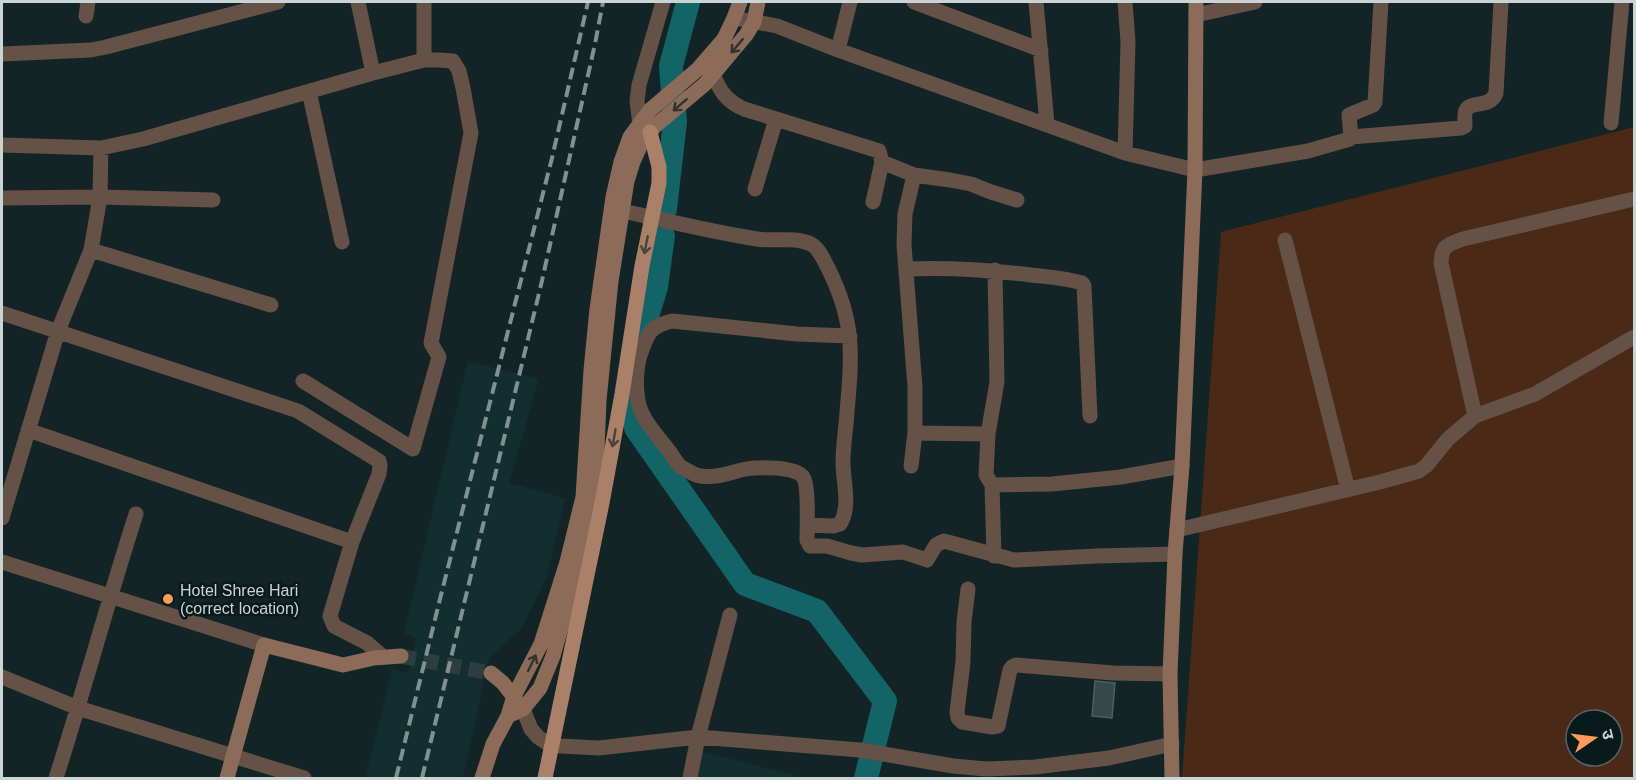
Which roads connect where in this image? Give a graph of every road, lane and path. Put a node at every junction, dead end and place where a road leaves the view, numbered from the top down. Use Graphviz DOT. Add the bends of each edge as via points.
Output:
graph roads {
  1 [pos="278,2"];
  2 [pos="358,2"];
  3 [pos="424,2"];
  4 [pos="663,2"];
  5 [pos="740,2"];
  6 [pos="758,2"];
  7 [pos="850,2"];
  8 [pos="914,2"];
  9 [pos="1036,2"];
  10 [pos="1125,2"];
  11 [pos="1255,2"];
  12 [pos="1381,2"];
  13 [pos="1501,2"];
  14 [pos="1622,2"];
  15 [pos="1196,8"];
  16 [pos="734,18"];
  17 [pos="754,22"];
  18 [pos="838,50"];
  19 [pos="1041,50"];
  20 [pos="2,54"];
  21 [pos="424,60"];
  22 [pos="373,73"];
  23 [pos="709,79"];
  24 [pos="309,91"];
  25 [pos="776,119"];
  26 [pos="1611,123"];
  27 [pos="1047,124"];
  28 [pos="647,131"];
  29 [pos="1351,137"];
  30 [pos="2,145"];
  31 [pos="101,148"];
  32 [pos="1125,153"];
  33 [pos="882,162"];
  34 [pos="1195,170"];
  35 [pos="914,175"];
  36 [pos="755,189"];
  37 [pos="100,197"];
  38 [pos="2,198"];
  39 [pos="1635,199"];
  40 [pos="213,200"];
  41 [pos="1017,200"];
  42 [pos="873,202"];
  43 [pos="623,211"];
  44 [pos="1285,240"];
  45 [pos="342,242"];
  46 [pos="91,250"];
  47 [pos="906,269"];
  48 [pos="995,270"];
  49 [pos="271,305"];
  50 [pos="2,313"];
  51 [pos="58,331"];
  52 [pos="850,336"];
  53 [pos="1635,337"];
  54 [pos="303,381"];
  55 [pos="350,410"];
  56 [pos="1090,416"];
  57 [pos="1475,416"];
  58 [pos="28,430"];
  59 [pos="915,433"];
  60 [pos="988,434"];
  61 [pos="339,436"];
  62 [pos="911,466"];
  63 [pos="1182,466"];
  64 [pos="8,477"];
  65 [pos="992,485"];
  66 [pos="1348,490"];
  67 [pos="136,514"];
  68 [pos="2,518"];
  69 [pos="807,525"];
  70 [pos="1177,530"];
  71 [pos="352,542"];
  72 [pos="1175,554"];
  73 [pos="994,556"];
  74 [pos="2,562"];
  75 [pos="968,590"];
  76 [pos="110,596"];
  77 [pos="730,615"];
  78 [pos="264,645"];
  79 [pos="401,656"];
  80 [pos="383,657"];
  81 [pos="491,674"];
  82 [pos="1170,674"];
  83 [pos="2,678"];
  84 [pos="519,703"];
  85 [pos="78,708"];
  86 [pos="698,737"];
  87 [pos="1172,744"];
  88 [pos="232,757"];
  89 [pos="56,778"];
  90 [pos="227,778"];
  91 [pos="304,778"];
  92 [pos="482,778"];
  93 [pos="545,778"];
  94 [pos="690,778"];
  95 [pos="1172,778"];
  1 -- 20 [label="street" via="99,49"];
  2 -- 22 [label="street"];
  3 -- 21 [label="street"];
  4 -- 28 [label="street" via="637,101"];
  5 -- 16 [label="street"];
  6 -- 17 [label="street"];
  7 -- 18 [label="street"];
  8 -- 19 [label="street"];
  9 -- 19 [label="street"];
  10 -- 32 [label="street"];
  11 -- 15 [label="street"];
  12 -- 29 [label="street" via="1375,102 1349,115"];
  13 -- 29 [label="street" via="1496,93 1489,102 1466,110 1465,126"];
  14 -- 26 [label="street"];
  15 -- 34 [label="street"];
  16 -- 17 [label="street"];
  16 -- 28 [label="street" via="724,39 698,69 650,110"];
  17 -- 18 [label="street" via="777,26"];
  17 -- 23 [label="street, one-way"];
  18 -- 27 [label="street"];
  19 -- 27 [label="street"];
  21 -- 22 [label="street"];
  21 -- 55 [label="street" via="453,61 459,71 471,133 431,343 438,357 413,449"];
  22 -- 24 [label="street"];
  23 -- 25 [label="street" via="734,105"];
  23 -- 28 [label="street, one-way"];
  24 -- 31 [label="street" via="143,140"];
  24 -- 45 [label="street"];
  25 -- 33 [label="street" via="879,151"];
  25 -- 36 [label="street"];
  27 -- 32 [label="street"];
  28 -- 43 [label="street" via="627,182"];
  84 -- 28 [label="street, one-way" via="567,562 584,497 591,370 613,197 630,136"];
  28 -- 93 [label="main road, one-way" via="660,167 659,183 602,503"];
  29 -- 34 [label="street" via="1308,151"];
  30 -- 31 [label="street"];
  31 -- 37 [label="street"];
  32 -- 34 [label="street"];
  33 -- 35 [label="street"];
  33 -- 42 [label="street"];
  34 -- 63 [label="street"];
  35 -- 41 [label="street" via="971,184"];
  35 -- 47 [label="street" via="905,214"];
  37 -- 38 [label="street"];
  37 -- 40 [label="street"];
  37 -- 46 [label="street"];
  39 -- 57 [label="street" via="1463,239 1442,252 1441,263"];
  43 -- 52 [label="street" via="760,240 813,245 834,281"];
  43 -- 84 [label="street" via="611,281 599,400 596,498 553,656 540,687"];
  44 -- 66 [label="street"];
  46 -- 49 [label="street"];
  46 -- 51 [label="street"];
  47 -- 48 [label="street"];
  47 -- 59 [label="street"];
  48 -- 56 [label="street" via="1084,286"];
  48 -- 60 [label="street" via="997,382"];
  50 -- 51 [label="street"];
  51 -- 58 [label="street"];
  51 -- 61 [label="street" via="298,411"];
  52 -- 69 [label="street" via="844,517 833,526"];
  52 -- 69 [label="street" via="672,321 648,332 638,361 639,405 645,420 681,467 697,475 716,476 748,468 796,472 805,478"];
  53 -- 57 [label="street" via="1557,383"];
  54 -- 55 [label="street"];
  55 -- 61 [label="street"];
  57 -- 66 [label="street" via="1419,471"];
  58 -- 64 [label="street"];
  58 -- 71 [label="street"];
  59 -- 60 [label="street"];
  59 -- 62 [label="street"];
  60 -- 65 [label="street" via="986,476"];
  61 -- 71 [label="street" via="374,457 380,466"];
  63 -- 65 [label="street" via="1052,484"];
  63 -- 70 [label="street"];
  64 -- 68 [label="street"];
  65 -- 73 [label="street"];
  66 -- 70 [label="street"];
  67 -- 76 [label="street"];
  69 -- 73 [label="street" via="810,546 851,553 903,552 927,560 936,545 944,541"];
  70 -- 72 [label="street"];
  71 -- 80 [label="street" via="331,622"];
  72 -- 73 [label="street" via="1014,560"];
  72 -- 82 [label="street"];
  74 -- 76 [label="street"];
  75 -- 82 [label="street" via="957,712 962,722 998,726 1010,670 1016,665"];
  76 -- 78 [label="street"];
  76 -- 85 [label="street"];
  77 -- 86 [label="street"];
  78 -- 80 [label="street" via="343,665"];
  78 -- 88 [label="street"];
  79 -- 80 [label="street"];
  81 -- 84 [label="street"];
  82 -- 87 [label="street"];
  83 -- 85 [label="street"];
  84 -- 86 [label="street" via="538,737 560,746 599,748"];
  84 -- 92 [label="street" via="493,744"];
  85 -- 88 [label="street"];
  85 -- 89 [label="street"];
  86 -- 87 [label="street" via="860,750 986,768 1109,758"];
  86 -- 94 [label="street"];
  87 -- 95 [label="street"];
  88 -- 90 [label="street"];
  88 -- 91 [label="street"];
}
